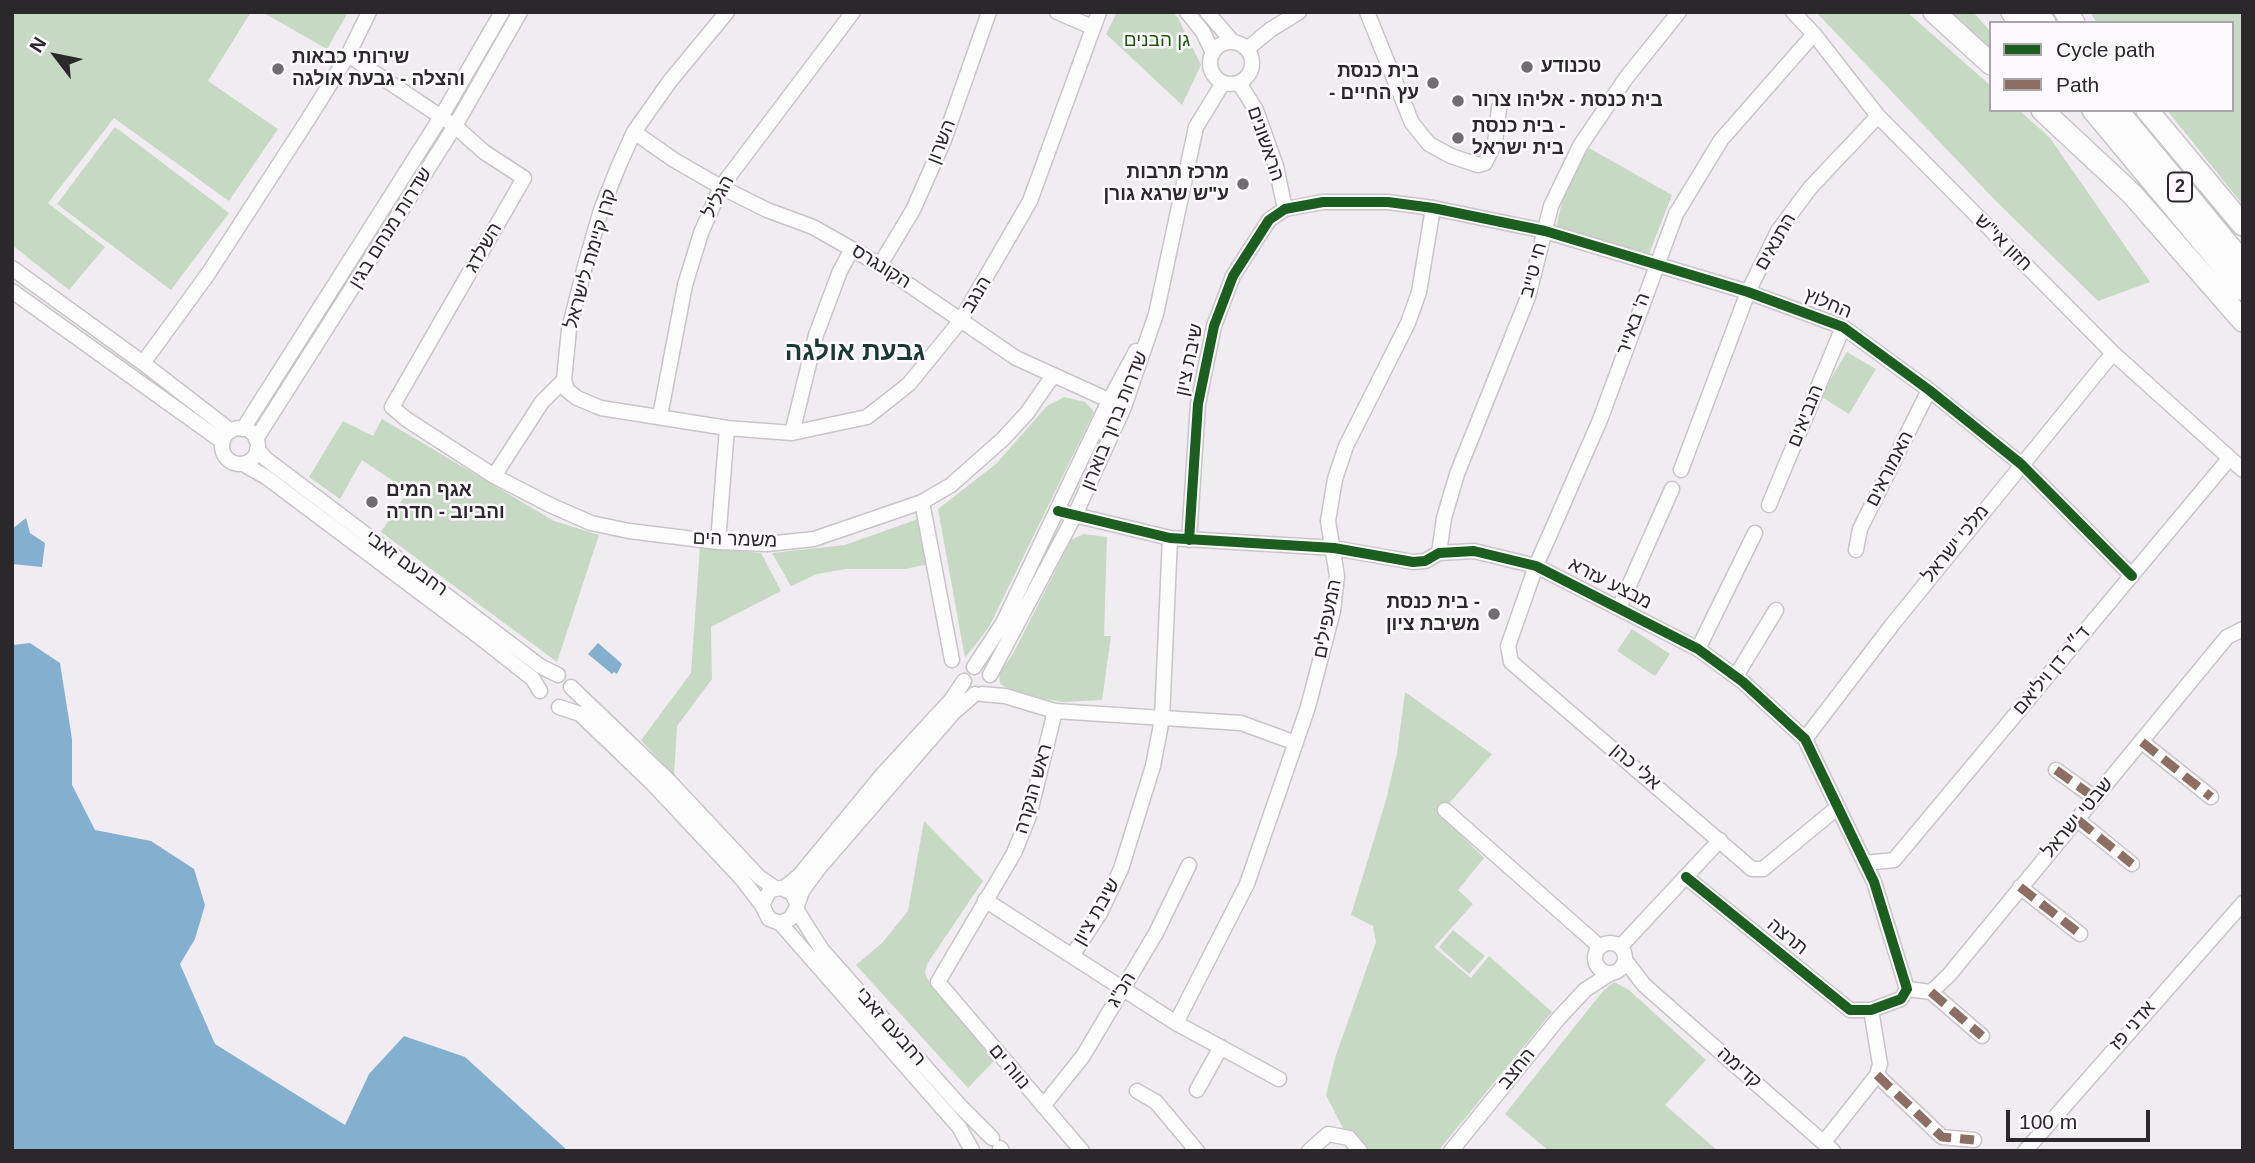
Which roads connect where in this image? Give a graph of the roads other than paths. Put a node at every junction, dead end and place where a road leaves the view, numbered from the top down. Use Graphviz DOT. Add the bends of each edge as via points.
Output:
graph roads {
  1 [pos="369,12"];
  2 [pos="502,12"];
  3 [pos="520,12"];
  4 [pos="727,12"];
  5 [pos="853,12"];
  6 [pos="989,12"];
  7 [pos="1057,12"];
  8 [pos="1099,12"];
  9 [pos="1187,12"];
  10 [pos="1207,12"];
  11 [pos="1299,12"];
  12 [pos="1367,12"];
  13 [pos="1679,12"];
  14 [pos="1793,12"];
  15 [pos="1934,12"];
  16 [pos="1092,27"];
  17 [pos="1814,34"];
  18 [pos="1232,41"];
  19 [pos="1247,49"];
  20 [pos="1213,52"];
  21 [pos="348,55"];
  22 [pos="1989,62"];
  23 [pos="1212,72"];
  24 [pos="1223,83"];
  25 [pos="1239,83"];
  26 [pos="1207,107"];
  27 [pos="1499,108"];
  28 [pos="2044,112"];
  29 [pos="2095,112"];
  30 [pos="2119,112"];
  31 [pos="2149,112"];
  32 [pos="1878,116"];
  33 [pos="441,117"];
  34 [pos="456,126"];
  35 [pos="634,132"];
  36 [pos="721,187"];
  37 [pos="1433,208"];
  38 [pos="1285,209"];
  39 [pos="2243,225"];
  40 [pos="1545,231"];
  41 [pos="852,249"];
  42 [pos="2243,263"];
  43 [pos="1656,264"];
  44 [pos="880,265"];
  45 [pos="12,268"];
  46 [pos="12,290"];
  47 [pos="2243,290"];
  48 [pos="1748,292"];
  49 [pos="1156,314"];
  50 [pos="961,320"];
  51 [pos="2243,321"];
  52 [pos="1843,327"];
  53 [pos="2113,353"];
  54 [pos="144,363"];
  55 [pos="1052,377"];
  56 [pos="564,380"];
  57 [pos="1929,390"];
  58 [pos="1109,401"];
  59 [pos="392,407"];
  60 [pos="1124,407"];
  61 [pos="660,416"];
  62 [pos="727,428"];
  63 [pos="793,433"];
  64 [pos="232,434"];
  65 [pos="257,444"];
  66 [pos="2228,460"];
  67 [pos="243,464"];
  68 [pos="2021,464"];
  69 [pos="1681,470"];
  70 [pos="2243,470"];
  71 [pos="494,476"];
  72 [pos="1672,489"];
  73 [pos="1087,490"];
  74 [pos="922,502"];
  75 [pos="1769,505"];
  76 [pos="1058,511"];
  77 [pos="1075,515"];
  78 [pos="1099,521"];
  79 [pos="1755,533"];
  80 [pos="1170,538"];
  81 [pos="1189,540"];
  82 [pos="718,542"];
  83 [pos="1334,548"];
  84 [pos="1856,550"];
  85 [pos="1438,553"];
  86 [pos="1536,566"];
  87 [pos="2132,576"];
  88 [pos="1619,608"];
  89 [pos="1776,610"];
  90 [pos="2243,629"];
  91 [pos="1698,649"];
  92 [pos="952,660"];
  93 [pos="974,667"];
  94 [pos="558,676"];
  95 [pos="1736,676"];
  96 [pos="991,678"];
  97 [pos="964,681"];
  98 [pos="571,687"];
  99 [pos="540,691"];
  100 [pos="978,694"];
  101 [pos="1005,696"];
  102 [pos="559,707"];
  103 [pos="1055,711"];
  104 [pos="1161,719"];
  105 [pos="1805,739"];
  106 [pos="2142,742"];
  107 [pos="1296,743"];
  108 [pos="2056,770"];
  109 [pos="2211,797"];
  110 [pos="2095,799"];
  111 [pos="1838,807"];
  112 [pos="1444,810"];
  113 [pos="2078,820"];
  114 [pos="1720,840"];
  115 [pos="1865,863"];
  116 [pos="2132,864"];
  117 [pos="1189,865"];
  118 [pos="1686,877"];
  119 [pos="2020,887"];
  120 [pos="780,888"];
  121 [pos="985,900"];
  122 [pos="2243,903"];
  123 [pos="762,905"];
  124 [pos="797,906"];
  125 [pos="780,923"];
  126 [pos="2080,934"];
  127 [pos="1601,947"];
  128 [pos="1072,956"];
  129 [pos="1596,963"];
  130 [pos="1618,963"];
  131 [pos="938,982"];
  132 [pos="1585,989"];
  133 [pos="1907,989"];
  134 [pos="1122,990"];
  135 [pos="1931,992"];
  136 [pos="1871,1010"];
  137 [pos="1176,1023"];
  138 [pos="1982,1036"];
  139 [pos="1221,1047"];
  140 [pos="1877,1074"];
  141 [pos="1279,1079"];
  142 [pos="1197,1090"];
  143 [pos="1137,1091"];
  144 [pos="1043,1106"];
  145 [pos="1974,1140"];
  146 [pos="998,1147"];
  147 [pos="1829,1147"];
  148 [pos="972,1150"];
  149 [pos="1082,1151"];
  150 [pos="1197,1151"];
  151 [pos="1309,1151"];
  152 [pos="1360,1151"];
  153 [pos="1451,1151"];
  154 [pos="2025,1151"];
  1 -- 21 [label="street"];
  2 -- 33 [label="street, שדרות מנחם בגין"];
  3 -- 34 [label="street, שדרות מנחם בגין"];
  4 -- 35 [label="street, קרן קיימת לישראל"];
  5 -- 36 [label="street, הגליל"];
  6 -- 44 [label="street, השרון" via="944,140 913,210"];
  7 -- 16 [label="street"];
  8 -- 16 [label="street, הנגב"];
  9 -- 20 [label="street"];
  10 -- 18 [label="street"];
  11 -- 19 [label="street"];
  12 -- 27 [label="street" via="1412,123 1429,144 1451,156 1485,163 1495,142"];
  13 -- 40 [label="street, חי טייב" via="1580,146"];
  14 -- 17 [label="street, חזון אי\"ש"];
  15 -- 22 [label="highway"];
  16 -- 50 [label="street, הנגב" via="1030,201"];
  17 -- 32 [label="street, חזון אי\"ש"];
  17 -- 43 [label="street, ה' באייר" via="1721,140 1676,214"];
  18 -- 19 [label="street"];
  18 -- 20 [label="street"];
  19 -- 25 [label="street" via="1252,65"];
  20 -- 23 [label="street"];
  21 -- 33 [label="street, השלדג"];
  21 -- 54 [label="street" via="208,274"];
  23 -- 24 [label="street"];
  23 -- 26 [label="street, שדרות ברוך בוארון"];
  24 -- 25 [label="street"];
  24 -- 26 [label="street, שדרות ברוך בוארון"];
  25 -- 38 [label="street, הראשונים" via="1260,121"];
  26 -- 49 [label="street, שדרות ברוך בוארון" via="1196,127"];
  28 -- 51 [label="highway" via="2132,194"];
  29 -- 47 [label="highway, 2"];
  30 -- 42 [label="highway, 2"];
  31 -- 39 [label="highway"];
  32 -- 48 [label="street, התנאים" via="1794,209"];
  32 -- 53 [label="street, חזון אי\"ש"];
  33 -- 34 [label="street, השלדג"];
  33 -- 64 [label="street, שדרות מנחם בגין"];
  34 -- 59 [label="street, השלדג" via="484,152 524,178"];
  34 -- 65 [label="street, שדרות מנחם בגין"];
  35 -- 36 [label="street, הקונגרס"];
  35 -- 56 [label="street, קרן קיימת לישראל" via="600,210 569,329"];
  36 -- 41 [label="street, הקונגרס"];
  36 -- 61 [label="street, הגליל" via="685,285"];
  37 -- 38 [label="street, החלוץ" via="1323,202"];
  37 -- 40 [label="street, החלוץ"];
  37 -- 83 [label="street, המעפילים" via="1419,292 1408,323 1346,446 1335,479 1328,521"];
  38 -- 81 [label="street, שיבת ציון" via="1257,236 1233,276 1214,326 1198,404"];
  40 -- 43 [label="street, החלוץ"];
  40 -- 85 [label="street, חי טייב" via="1528,297 1457,474"];
  41 -- 44 [label="street, הקונגרס"];
  41 -- 63 [label="street" via="816,335"];
  43 -- 48 [label="street, החלוץ"];
  43 -- 86 [label="street, ה' באייר" via="1600,421"];
  44 -- 50 [label="street, הקונגרס"];
  45 -- 54 [label="street"];
  46 -- 64 [label="street"];
  48 -- 52 [label="street, החלוץ"];
  48 -- 69 [label="street, התנאים"];
  49 -- 58 [label="street, שדרות ברוך בוארון"];
  49 -- 60 [label="street, שדרות ברוך בוארון"];
  50 -- 55 [label="street, הקונגרס" via="992,345"];
  50 -- 63 [label="street, הנגב" via="909,384 867,417"];
  52 -- 57 [label="street, החלוץ"];
  52 -- 75 [label="street, הנביאים"];
  53 -- 66 [label="street, חזון אי\"ש"];
  53 -- 68 [label="street, מלכי ישראל"];
  54 -- 64 [label="street"];
  55 -- 58 [label="street, הקונגרס"];
  55 -- 74 [label="street, משמר הים" via="1003,439 951,485"];
  56 -- 61 [label="street, הנגב" via="566,390 601,408"];
  56 -- 71 [label="street" via="542,402"];
  57 -- 68 [label="street, החלוץ"];
  57 -- 84 [label="street, האמוראים" via="1860,529"];
  58 -- 60 [label="street, הקונגרס"];
  58 -- 76 [label="street, שדרות ברוך בוארון"];
  59 -- 71 [label="street, משמר הים"];
  60 -- 73 [label="street, שדרות ברוך בוארון"];
  61 -- 62 [label="street, הנגב"];
  62 -- 63 [label="street, הנגב"];
  62 -- 82 [label="street"];
  64 -- 65 [label="street, רחבעם זאבי"];
  64 -- 67 [label="street, רחבעם זאבי" via="226,458"];
  65 -- 67 [label="street, שדרות מנחם בגין" via="253,458"];
  65 -- 94 [label="street, רחבעם זאבי" via="275,466"];
  66 -- 70 [label="street, חזון אי\"ש"];
  66 -- 87 [label="street, ד״ר דן ויליאם"];
  67 -- 99 [label="street, רחבעם זאבי" via="482,639 533,679"];
  68 -- 87 [label="street, החלוץ"];
  68 -- 105 [label="street, מלכי ישראל"];
  71 -- 82 [label="street, משמר הים" via="591,523"];
  72 -- 88 [label="street"];
  73 -- 77 [label="street, שדרות ברוך בוארון"];
  73 -- 78 [label="street"];
  74 -- 82 [label="street, משמר הים" via="814,539 767,544"];
  74 -- 92 [label="street"];
  76 -- 77 [label="street, מבצע עזרא"];
  76 -- 93 [label="street, שדרות ברוך בוארון" via="1003,623"];
  77 -- 78 [label="street, מבצע עזרא"];
  77 -- 96 [label="street, שדרות ברוך בוארון"];
  78 -- 80 [label="street, מבצע עזרא"];
  79 -- 91 [label="street"];
  80 -- 81 [label="street, מבצע עזרא"];
  80 -- 104 [label="street, שיבת ציון"];
  81 -- 83 [label="street, מבצע עזרא"];
  83 -- 85 [label="street, מבצע עזרא" via="1413,562"];
  83 -- 107 [label="street, המעפילים" via="1333,611"];
  85 -- 86 [label="street, מבצע עזרא" via="1474,551"];
  86 -- 88 [label="street, מבצע עזרא"];
  86 -- 114 [label="street, אלי כהן" via="1508,646 1511,662"];
  87 -- 115 [label="street, ד״ר דן ויליאם" via="1894,860"];
  88 -- 91 [label="street, מבצע עזרא"];
  89 -- 95 [label="street"];
  90 -- 106 [label="street, שבטי ישראל" via="2227,637"];
  91 -- 95 [label="street, מבצע עזרא"];
  93 -- 96 [label="street" via="984,668"];
  93 -- 97 [label="street"];
  94 -- 98 [label="street"];
  94 -- 99 [label="street" via="547,678"];
  95 -- 105 [label="street, מבצע עזרא"];
  96 -- 100 [label="street" via="989,689"];
  96 -- 101 [label="street"];
  97 -- 100 [label="street" via="967,689"];
  97 -- 120 [label="street" via="799,876"];
  98 -- 102 [label="street" via="569,700"];
  98 -- 120 [label="street" via="669,781 759,877"];
  99 -- 102 [label="street" via="546,704"];
  100 -- 101 [label="street"];
  100 -- 124 [label="street" via="954,712 876,799 808,882"];
  101 -- 103 [label="street"];
  102 -- 123 [label="street" via="580,714 652,783"];
  103 -- 104 [label="street"];
  103 -- 121 [label="street, ראש הנקרה" via="1029,817 1014,853"];
  104 -- 107 [label="street" via="1241,723"];
  104 -- 128 [label="street, שיבת ציון" via="1139,821 1121,869"];
  105 -- 111 [label="street, מבצע עזרא"];
  106 -- 109 [label="street"];
  106 -- 110 [label="street, שבטי ישראל"];
  107 -- 137 [label="street, המעפילים" via="1247,884"];
  108 -- 110 [label="street"];
  110 -- 113 [label="street, שבטי ישראל"];
  111 -- 114 [label="street, אלי כהן" via="1757,871"];
  111 -- 115 [label="street, מבצע עזרא"];
  112 -- 127 [label="street"];
  113 -- 116 [label="street"];
  113 -- 119 [label="street, שבטי ישראל"];
  114 -- 118 [label="street"];
  115 -- 133 [label="street, מבצע עזרא"];
  117 -- 134 [label="street, הכ\"ג"];
  118 -- 130 [label="street"];
  118 -- 136 [label="street, תרצה" via="1850,1010"];
  119 -- 126 [label="street"];
  119 -- 135 [label="street, שבטי ישראל"];
  120 -- 123 [label="street" via="765,894"];
  120 -- 124 [label="street" via="792,893"];
  121 -- 128 [label="street"];
  121 -- 131 [label="street, ראש הנקרה"];
  122 -- 154 [label="street, אדני פז"];
  123 -- 125 [label="street" via="769,919"];
  124 -- 125 [label="street" via="790,919"];
  124 -- 146 [label="street, רחבעם זאבי" via="822,950"];
  125 -- 148 [label="street, רחבעם זאבי" via="959,1127"];
  127 -- 129 [label="street, החצב"];
  127 -- 130 [label="street" via="1613,943"];
  128 -- 134 [label="street"];
  129 -- 130 [label="street, קדימה" via="1602,970"];
  129 -- 132 [label="street, החצב"];
  130 -- 132 [label="street, החצב"];
  130 -- 147 [label="street, קדימה"];
  131 -- 144 [label="street, נווה ים"];
  132 -- 153 [label="street, החצב"];
  133 -- 135 [label="street"];
  133 -- 136 [label="street" via="1901,999"];
  134 -- 137 [label="street"];
  134 -- 144 [label="street, הכ\"ג" via="1083,1056"];
  135 -- 138 [label="street"];
  136 -- 140 [label="street" via="1880,1063"];
  137 -- 139 [label="street"];
  139 -- 141 [label="street"];
  139 -- 142 [label="street"];
  140 -- 145 [label="street" via="1942,1137"];
  140 -- 147 [label="street"];
  143 -- 150 [label="street" via="1156,1102"];
  144 -- 149 [label="street, נווה ים"];
  146 -- 148 [label="street" via="978,1139"];
  151 -- 152 [label="street" via="1328,1134 1349,1138"];
}
